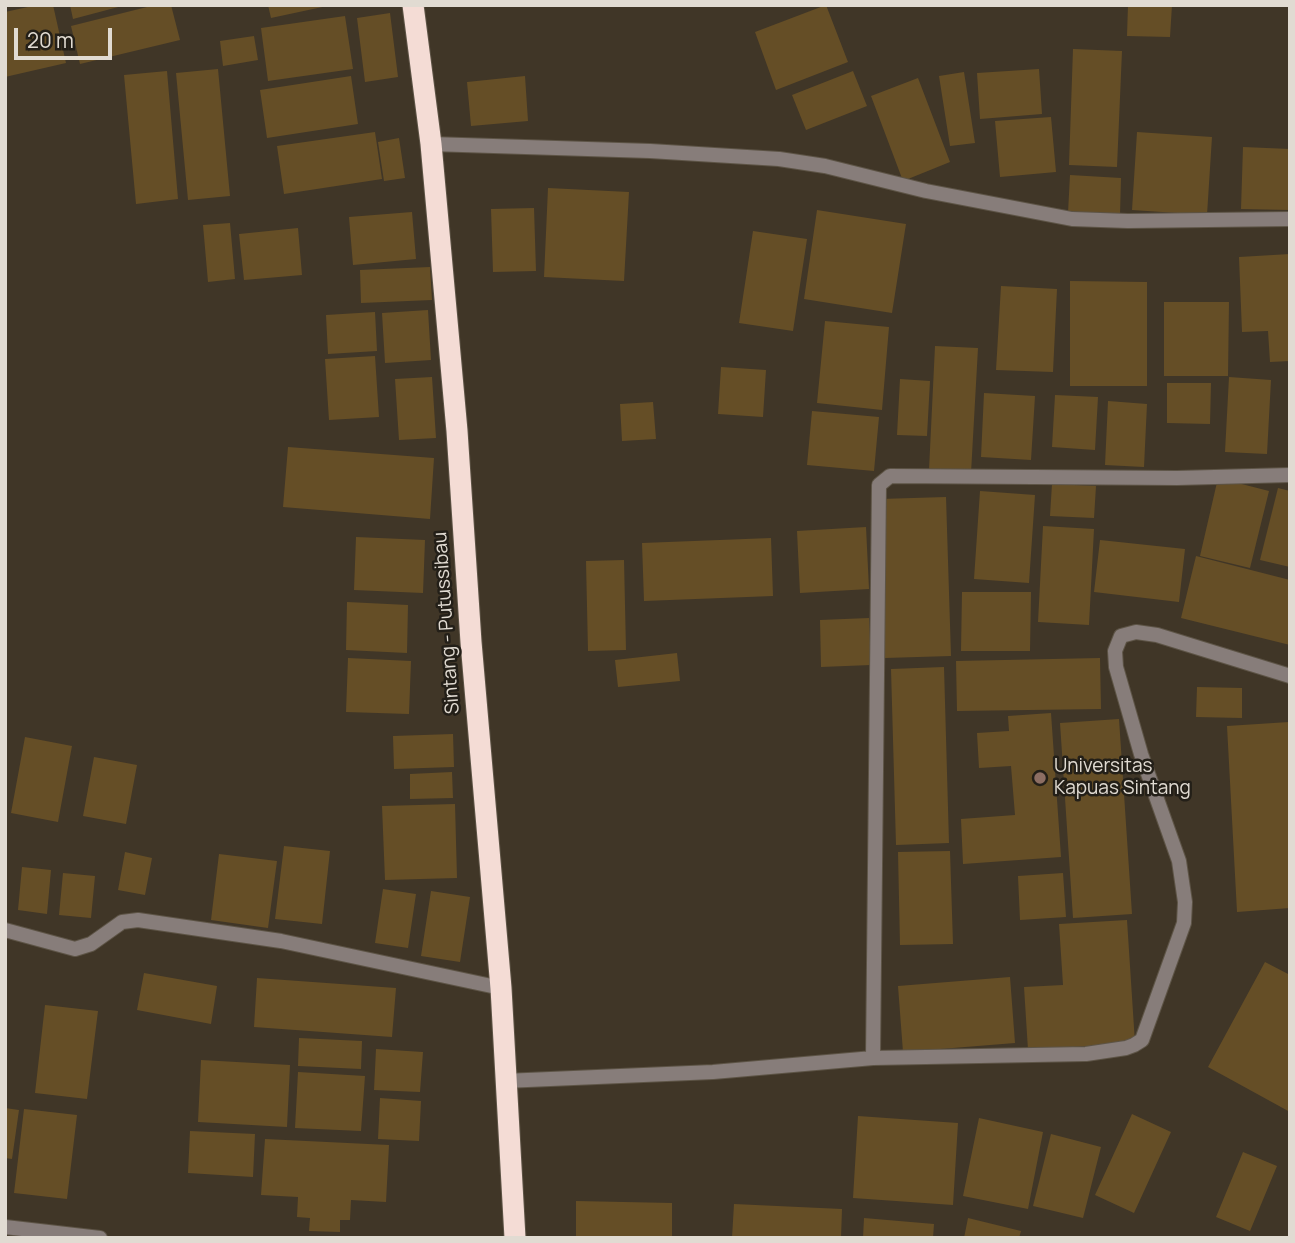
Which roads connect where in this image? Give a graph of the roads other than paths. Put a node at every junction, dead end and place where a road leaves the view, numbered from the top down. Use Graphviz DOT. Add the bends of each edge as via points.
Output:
graph roads {
  1 [pos="412,5"];
  2 [pos="431,144"];
  3 [pos="1290,219"];
  4 [pos="1290,475"];
  5 [pos="1290,676"];
  6 [pos="5,930"];
  7 [pos="501,988"];
  8 [pos="873,1058"];
  9 [pos="505,1081"];
  10 [pos="5,1227"];
  11 [pos="100,1238"];
  12 [pos="515,1238"];
  1 -- 2 [label="highway, Sintang - Putussibau"];
  2 -- 3 [label="street" via="779,159 1072,219"];
  2 -- 7 [label="highway, Sintang - Putussibau"];
  4 -- 8 [label="street" via="890,476 879,485"];
  5 -- 8 [label="street" via="1157,635 1136,632 1121,636 1115,651 1116,667 1179,861 1185,902 1184,923 1142,1040 1126,1048 1086,1054"];
  6 -- 7 [label="street" via="75,949 92,944 122,922 138,920 281,941"];
  7 -- 9 [label="highway, Sintang - Putussibau"];
  8 -- 9 [label="street" via="713,1072"];
  9 -- 12 [label="highway, Sintang - Putussibau"];
  10 -- 11 [label="street"];
}
